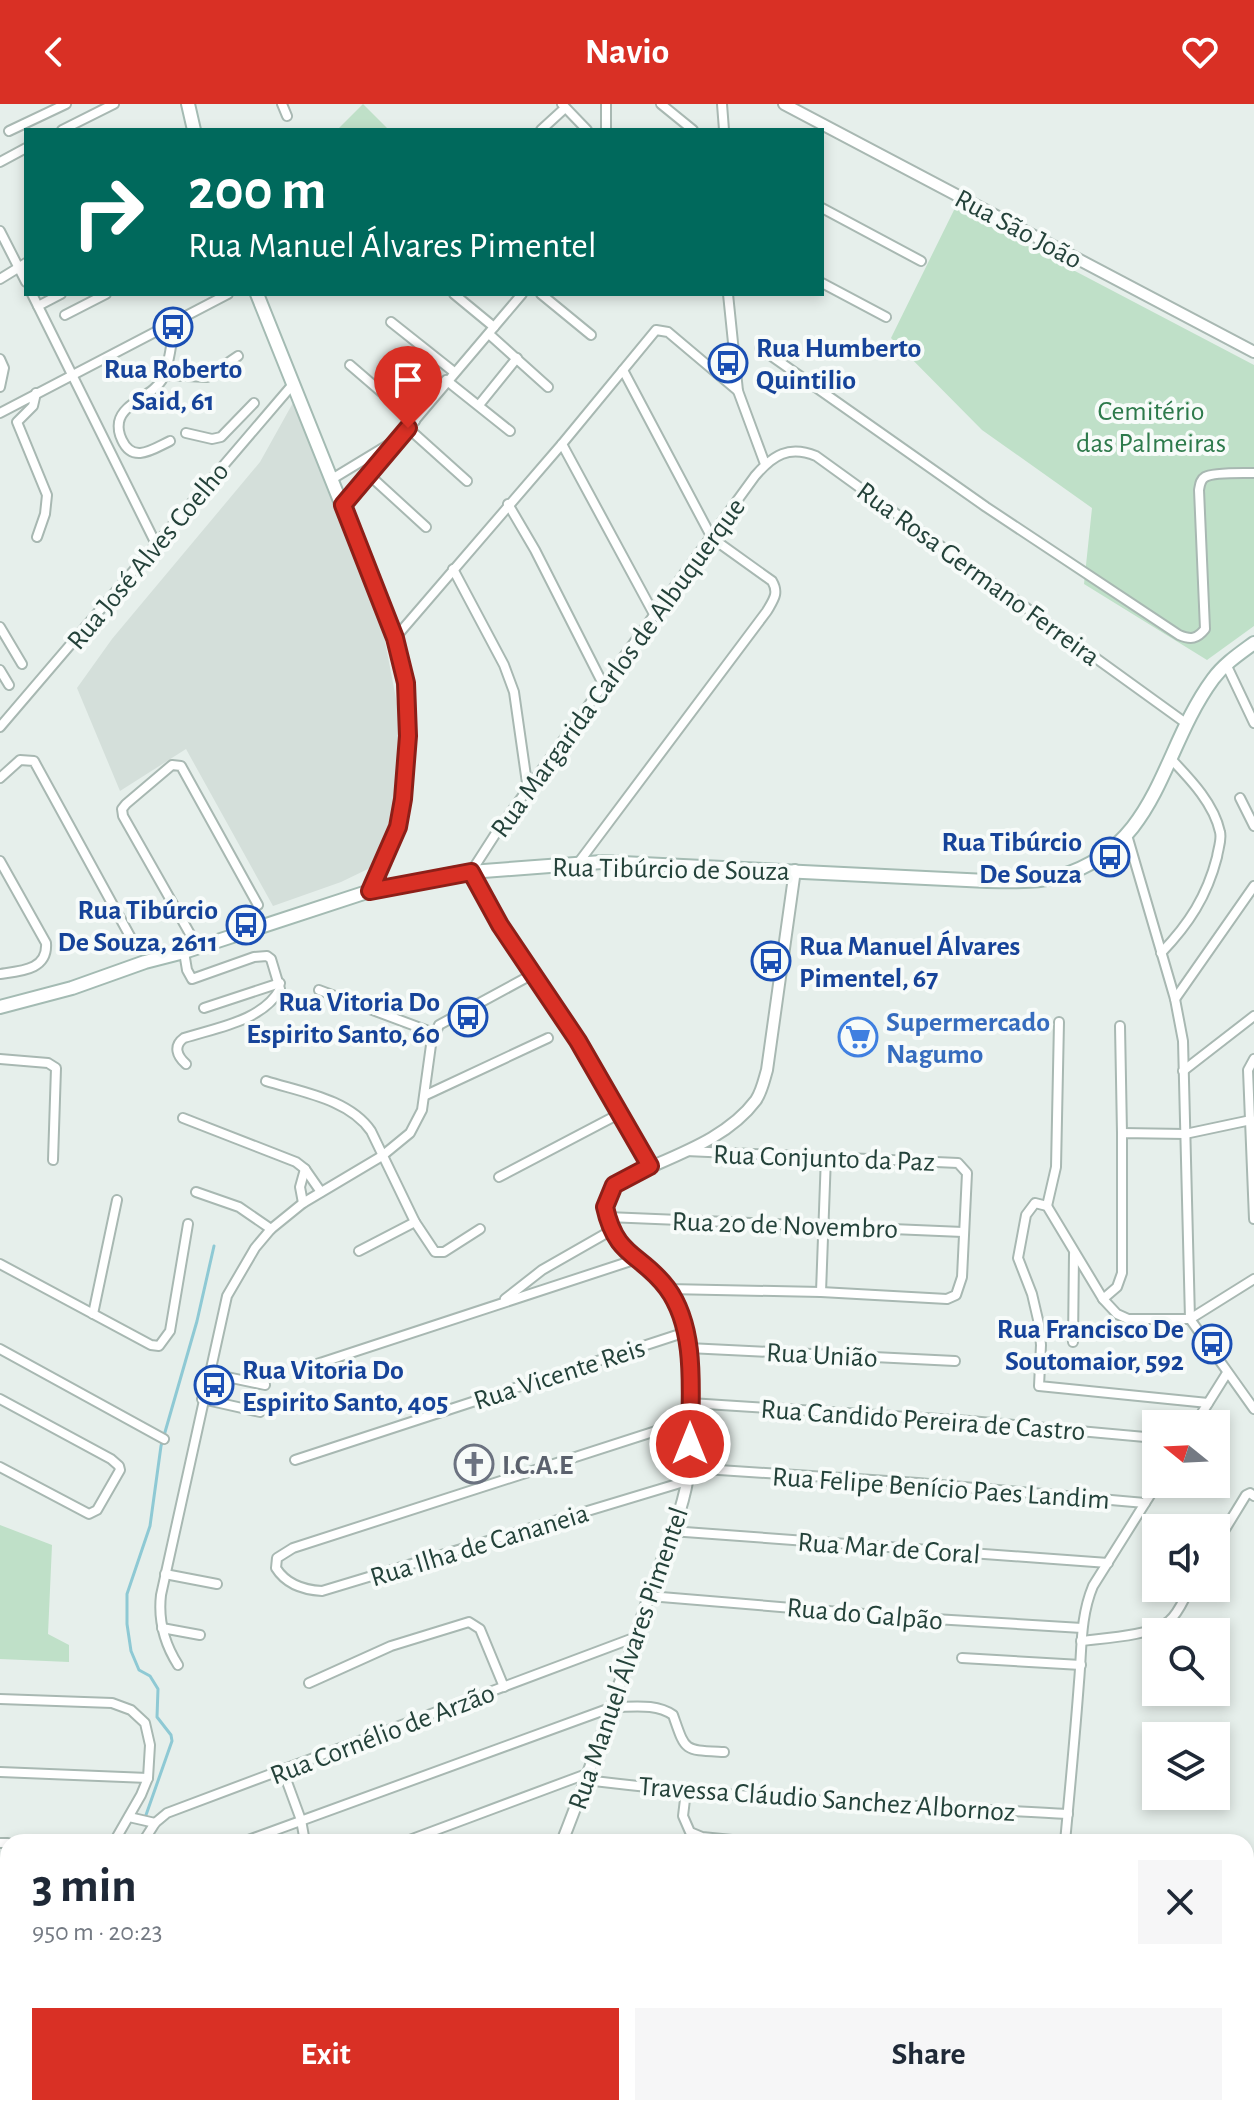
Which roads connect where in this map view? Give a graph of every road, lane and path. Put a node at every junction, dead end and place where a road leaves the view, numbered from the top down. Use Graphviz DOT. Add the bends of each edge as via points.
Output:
graph roads {
  1 [pos="66,104"];
  2 [pos="114,104"];
  3 [pos="188,104"];
  4 [pos="282,104"];
  5 [pos="606,104"];
  6 [pos="661,104"];
  7 [pos="722,104"];
  8 [pos="784,104"];
  9 [pos="563,106"];
  10 [pos="287,116"];
  11 [pos="66,128"];
  12 [pos="194,128"];
  13 [pos="546,128"];
  14 [pos="585,128"];
  15 [pos="606,128"];
  16 [pos="691,128"];
  17 [pos="724,128"];
  18 [pos="9,131"];
  19 [pos="24,149"];
  20 [pos="0,162"];
  21 [pos="824,209"];
  22 [pos="0,231"];
  23 [pos="921,261"];
  24 [pos="22,265"];
  25 [pos="0,279"];
  26 [pos="824,284"];
  27 [pos="33,296"];
  28 [pos="57,296"];
  29 [pos="102,296"];
  30 [pos="224,296"];
  31 [pos="258,296"];
  32 [pos="456,296"];
  33 [pos="520,296"];
  34 [pos="543,296"];
  35 [pos="728,296"];
  36 [pos="38,306"];
  37 [pos="65,315"];
  38 [pos="886,317"];
  39 [pos="174,322"];
  40 [pos="391,322"];
  41 [pos="491,331"];
  42 [pos="591,335"];
  43 [pos="760,348"];
  44 [pos="1254,352"];
  45 [pos="238,356"];
  46 [pos="517,358"];
  47 [pos="0,359"];
  48 [pos="350,365"];
  49 [pos="623,370"];
  50 [pos="454,372"];
  51 [pos="72,374"];
  52 [pos="164,375"];
  53 [pos="446,380"];
  54 [pos="294,383"];
  55 [pos="0,387"];
  56 [pos="548,387"];
  57 [pos="738,391"];
  58 [pos="36,393"];
  59 [pos="254,403"];
  60 [pos="479,405"];
  61 [pos="0,413"];
  62 [pos="412,425"];
  63 [pos="510,431"];
  64 [pos="186,433"];
  65 [pos="221,437"];
  66 [pos="400,437"];
  67 [pos="170,441"];
  68 [pos="562,444"];
  69 [pos="236,451"];
  70 [pos="765,464"];
  71 [pos="1254,473"];
  72 [pos="368,474"];
  73 [pos="332,479"];
  74 [pos="467,481"];
  75 [pos="508,504"];
  76 [pos="343,505"];
  77 [pos="426,527"];
  78 [pos="37,537"];
  79 [pos="712,538"];
  80 [pos="156,544"];
  81 [pos="453,569"];
  82 [pos="655,616"];
  83 [pos="0,627"];
  84 [pos="395,638"];
  85 [pos="1254,643"];
  86 [pos="22,664"];
  87 [pos="1226,664"];
  88 [pos="0,670"];
  89 [pos="9,685"];
  90 [pos="604,686"];
  91 [pos="1254,723"];
  92 [pos="1187,724"];
  93 [pos="0,727"];
  94 [pos="1172,760"];
  95 [pos="0,778"];
  96 [pos="528,790"];
  97 [pos="1240,798"];
  98 [pos="1254,826"];
  99 [pos="1127,835"];
  100 [pos="0,861"];
  101 [pos="579,862"];
  102 [pos="795,870"];
  103 [pos="471,872"];
  104 [pos="1254,886"];
  105 [pos="370,891"];
  106 [pos="258,905"];
  107 [pos="198,948"];
  108 [pos="137,949"];
  109 [pos="184,952"];
  110 [pos="1161,953"];
  111 [pos="0,974"];
  112 [pos="533,974"];
  113 [pos="280,983"];
  114 [pos="319,990"];
  115 [pos="1175,999"];
  116 [pos="0,1007"];
  117 [pos="204,1008"];
  118 [pos="1254,1016"];
  119 [pos="1059,1022"];
  120 [pos="1120,1026"];
  121 [pos="434,1033"];
  122 [pos="548,1038"];
  123 [pos="0,1059"];
  124 [pos="1251,1062"];
  125 [pos="186,1064"];
  126 [pos="1183,1071"];
  127 [pos="266,1081"];
  128 [pos="426,1095"];
  129 [pos="619,1114"];
  130 [pos="183,1118"];
  131 [pos="1251,1120"];
  132 [pos="1122,1133"];
  133 [pos="1185,1134"];
  134 [pos="686,1151"];
  135 [pos="382,1156"];
  136 [pos="826,1156"];
  137 [pos="53,1160"];
  138 [pos="650,1166"];
  139 [pos="305,1169"];
  140 [pos="499,1177"];
  141 [pos="196,1192"];
  142 [pos="321,1192"];
  143 [pos="117,1200"];
  144 [pos="303,1203"];
  145 [pos="1045,1205"];
  146 [pos="607,1217"];
  147 [pos="1254,1219"];
  148 [pos="415,1222"];
  149 [pos="188,1224"];
  150 [pos="824,1224"];
  151 [pos="271,1229"];
  152 [pos="480,1229"];
  153 [pos="612,1230"];
  154 [pos="963,1232"];
  155 [pos="359,1251"];
  156 [pos="1074,1251"];
  157 [pos="637,1259"];
  158 [pos="0,1264"];
  159 [pos="542,1270"];
  160 [pos="1254,1279"];
  161 [pos="552,1288"];
  162 [pos="668,1289"];
  163 [pos="821,1292"];
  164 [pos="1103,1299"];
  165 [pos="501,1302"];
  166 [pos="93,1314"];
  167 [pos="1190,1319"];
  168 [pos="686,1332"];
  169 [pos="1073,1342"];
  170 [pos="688,1348"];
  171 [pos="0,1349"];
  172 [pos="955,1361"];
  173 [pos="317,1364"];
  174 [pos="208,1373"];
  175 [pos="1227,1373"];
  176 [pos="265,1385"];
  177 [pos="0,1399"];
  178 [pos="202,1399"];
  179 [pos="690,1403"];
  180 [pos="1208,1403"];
  181 [pos="1254,1409"];
  182 [pos="1204,1410"];
  183 [pos="260,1412"];
  184 [pos="690,1420"];
  185 [pos="1142,1437"];
  186 [pos="164,1439"];
  187 [pos="295,1460"];
  188 [pos="0,1467"];
  189 [pos="689,1468"];
  190 [pos="687,1481"];
  191 [pos="1254,1496"];
  192 [pos="1148,1498"];
  193 [pos="1145,1503"];
  194 [pos="1230,1521"];
  195 [pos="671,1531"];
  196 [pos="1108,1563"];
  197 [pos="165,1574"];
  198 [pos="217,1584"];
  199 [pos="649,1596"];
  200 [pos="1182,1602"];
  201 [pos="162,1628"];
  202 [pos="1082,1628"];
  203 [pos="200,1635"];
  204 [pos="636,1637"];
  205 [pos="1081,1641"];
  206 [pos="962,1658"];
  207 [pos="178,1665"];
  208 [pos="1081,1665"];
  209 [pos="309,1683"];
  210 [pos="504,1687"];
  211 [pos="0,1699"];
  212 [pos="613,1707"];
  213 [pos="724,1752"];
  214 [pos="283,1771"];
  215 [pos="0,1772"];
  216 [pos="588,1777"];
  217 [pos="148,1778"];
  218 [pos="686,1791"];
  219 [pos="1068,1814"];
  220 [pos="129,1817"];
  221 [pos="301,1820"];
  222 [pos="155,1823"];
  223 [pos="119,1834"];
  224 [pos="148,1834"];
  225 [pos="264,1834"];
  226 [pos="304,1834"];
  227 [pos="427,1834"];
  228 [pos="565,1834"];
  229 [pos="695,1834"];
  230 [pos="1066,1834"];
  1 -- 18 [label="street"];
  2 -- 11 [label="street"];
  3 -- 12 [label="main road"];
  4 -- 10 [label="street"];
  5 -- 15 [label="street"];
  6 -- 16 [label="street"];
  7 -- 17 [label="street"];
  8 -- 44 [label="street, Rua São João"];
  9 -- 13 [label="street"];
  9 -- 14 [label="street"];
  19 -- 20 [label="street"];
  21 -- 23 [label="street"];
  22 -- 24 [label="street"];
  24 -- 25 [label="street"];
  26 -- 38 [label="street"];
  27 -- 36 [label="street"];
  28 -- 36 [label="street"];
  29 -- 37 [label="street"];
  30 -- 39 [label="street"];
  31 -- 54 [label="main road"];
  32 -- 41 [label="street"];
  33 -- 41 [label="street"];
  34 -- 42 [label="street"];
  35 -- 57 [label="street"];
  36 -- 51 [label="street"];
  39 -- 51 [label="street"];
  39 -- 52 [label="street"];
  40 -- 50 [label="street"];
  41 -- 46 [label="street"];
  41 -- 50 [label="street"];
  43 -- 71 [label="street" via="1094,581 1190,639 1205,629 1201,482 1213,475"];
  45 -- 52 [label="street" via="207,377"];
  46 -- 56 [label="street"];
  46 -- 60 [label="street"];
  47 -- 55 [label="street"];
  48 -- 62 [label="street"];
  49 -- 57 [label="street" via="656,330 668,332"];
  49 -- 68 [label="street"];
  49 -- 79 [label="street"];
  50 -- 53 [label="street"];
  51 -- 58 [label="street"];
  51 -- 80 [label="street"];
  52 -- 67 [label="street" via="148,395 125,410 118,431 134,454"];
  53 -- 60 [label="street"];
  53 -- 62 [label="street"];
  54 -- 69 [label="street, Rua José Alves Coelho"];
  54 -- 73 [label="main road"];
  57 -- 70 [label="street"];
  58 -- 61 [label="street"];
  58 -- 78 [label="street" via="33,406 17,422 47,495"];
  59 -- 65 [label="street"];
  60 -- 63 [label="street"];
  62 -- 66 [label="street"];
  62 -- 74 [label="street"];
  64 -- 65 [label="street"];
  65 -- 69 [label="street"];
  66 -- 72 [label="street"];
  66 -- 73 [label="street"];
  68 -- 75 [label="street"];
  68 -- 82 [label="street"];
  69 -- 80 [label="street, Rua José Alves Coelho"];
  70 -- 79 [label="street, Rua Margarida Carlos de Albuquerque"];
  70 -- 92 [label="street, Rua Rosa Germano Ferreira" via="788,451 816,456"];
  72 -- 76 [label="street"];
  72 -- 77 [label="street"];
  73 -- 76 [label="main road"];
  75 -- 81 [label="street"];
  75 -- 90 [label="street"];
  76 -- 84 [label="main road"];
  79 -- 82 [label="street, Rua Margarida Carlos de Albuquerque"];
  79 -- 101 [label="street" via="772,581 775,598"];
  80 -- 93 [label="street, Rua José Alves Coelho"];
  81 -- 84 [label="street"];
  81 -- 96 [label="street" via="514,692"];
  82 -- 90 [label="street, Rua Margarida Carlos de Albuquerque"];
  83 -- 86 [label="street"];
  84 -- 105 [label="main road" via="406,683 403,799 398,827"];
  85 -- 87 [label="main road, Rua Tibúrcio de Souza"];
  87 -- 91 [label="street"];
  87 -- 92 [label="main road, Rua Tibúrcio de Souza"];
  88 -- 89 [label="street"];
  90 -- 96 [label="street, Rua Margarida Carlos de Albuquerque"];
  92 -- 94 [label="main road, Rua Tibúrcio de Souza"];
  94 -- 99 [label="main road, Rua Tibúrcio de Souza"];
  94 -- 110 [label="street" via="1210,808 1221,840 1203,901"];
  95 -- 108 [label="street" via="20,760 34,761"];
  96 -- 103 [label="street, Rua Margarida Carlos de Albuquerque"];
  97 -- 98 [label="street"];
  99 -- 102 [label="main road, Rua Tibúrcio de Souza" via="1084,865 1059,876 1025,881"];
  99 -- 110 [label="street"];
  100 -- 111 [label="street" via="47,951 37,966"];
  101 -- 102 [label="main road, Rua Tibúrcio de Souza"];
  101 -- 103 [label="main road, Rua Tibúrcio de Souza"];
  102 -- 134 [label="street" via="762,1087 733,1123"];
  103 -- 105 [label="main road, Rua Tibúrcio de Souza"];
  103 -- 112 [label="street"];
  104 -- 115 [label="street"];
  105 -- 107 [label="main road, Rua Tibúrcio de Souza"];
  106 -- 107 [label="street" via="181,766 172,765 122,809"];
  107 -- 109 [label="main road, Rua Tibúrcio de Souza"];
  109 -- 113 [label="street" via="192,979 261,955 271,959"];
  109 -- 116 [label="main road, Rua Tibúrcio de Souza"];
  110 -- 115 [label="street"];
  112 -- 121 [label="street" via="445,1020"];
  112 -- 129 [label="street"];
  113 -- 117 [label="street"];
  113 -- 125 [label="street" via="275,997 250,1015 178,1042"];
  114 -- 121 [label="street"];
  115 -- 126 [label="street"];
  118 -- 126 [label="street"];
  119 -- 145 [label="street" via="1056,1167"];
  120 -- 132 [label="street"];
  121 -- 128 [label="street"];
  122 -- 128 [label="street"];
  123 -- 137 [label="street" via="56,1068"];
  124 -- 131 [label="street"];
  126 -- 133 [label="street"];
  127 -- 135 [label="street" via="354,1112 371,1131"];
  128 -- 135 [label="street" via="418,1122"];
  129 -- 138 [label="street"];
  129 -- 140 [label="street"];
  130 -- 139 [label="street"];
  131 -- 133 [label="street"];
  131 -- 147 [label="street"];
  132 -- 133 [label="street"];
  132 -- 164 [label="street" via="1122,1273 1117,1287"];
  133 -- 167 [label="street"];
  134 -- 136 [label="street, Rua Conjunto da Paz"];
  134 -- 138 [label="street"];
  135 -- 142 [label="street"];
  135 -- 148 [label="street"];
  136 -- 150 [label="street"];
  136 -- 154 [label="street, Rua Conjunto da Paz" via="962,1165 967,1173"];
  138 -- 146 [label="street" via="614,1185 607,1198"];
  139 -- 142 [label="street"];
  139 -- 144 [label="street"];
  141 -- 151 [label="street" via="252,1214"];
  142 -- 144 [label="street"];
  143 -- 166 [label="street"];
  144 -- 151 [label="street"];
  145 -- 156 [label="street"];
  145 -- 180 [label="street" via="1029,1208 1018,1258 1036,1308 1041,1345 1038,1384 1043,1389"];
  146 -- 150 [label="street, Rua 20 de Novembro"];
  146 -- 153 [label="street, Rua Manuel Álvares Pimentel"];
  148 -- 152 [label="street" via="439,1254"];
  148 -- 155 [label="street"];
  149 -- 166 [label="street" via="170,1331 159,1346"];
  150 -- 154 [label="street, Rua 20 de Novembro"];
  150 -- 163 [label="street"];
  151 -- 174 [label="street" via="227,1296"];
  153 -- 157 [label="street, Rua Manuel Álvares Pimentel"];
  153 -- 159 [label="street"];
  154 -- 163 [label="street, Rua Conjunto da Paz" via="959,1288 947,1299"];
  156 -- 164 [label="street"];
  156 -- 169 [label="street"];
  157 -- 161 [label="street"];
  157 -- 162 [label="street, Rua Manuel Álvares Pimentel"];
  158 -- 166 [label="street"];
  159 -- 161 [label="street"];
  159 -- 165 [label="street"];
  160 -- 167 [label="street"];
  161 -- 165 [label="street"];
  162 -- 163 [label="street"];
  162 -- 168 [label="street, Rua Manuel Álvares Pimentel"];
  164 -- 167 [label="street" via="1128,1319"];
  165 -- 173 [label="street"];
  167 -- 175 [label="street"];
  168 -- 170 [label="street, Rua Manuel Álvares Pimentel"];
  168 -- 187 [label="street, Rua Vicente Reis"];
  170 -- 172 [label="street, Rua União"];
  170 -- 179 [label="street, Rua Manuel Álvares Pimentel"];
  171 -- 186 [label="street"];
  174 -- 176 [label="street"];
  174 -- 178 [label="street"];
  175 -- 180 [label="street"];
  175 -- 181 [label="street"];
  177 -- 188 [label="street" via="111,1459 120,1470 97,1510 89,1514"];
  178 -- 183 [label="street"];
  178 -- 197 [label="street"];
  179 -- 184 [label="street, Rua Manuel Álvares Pimentel"];
  179 -- 185 [label="street, Rua Candido Pereira de Castro"];
  180 -- 182 [label="street"];
  184 -- 189 [label="street, Rua Manuel Álvares Pimentel"];
  184 -- 190 [label="street, Rua Ilha de Cananeia" via="293,1548 277,1558 276,1568 292,1583 322,1591"];
  189 -- 190 [label="street, Rua Manuel Álvares Pimentel"];
  189 -- 193 [label="street, Rua Felipe Benício Paes Landim"];
  190 -- 195 [label="street, Rua Manuel Álvares Pimentel"];
  191 -- 194 [label="street" via="1246,1495"];
  192 -- 193 [label="street"];
  193 -- 196 [label="street"];
  195 -- 196 [label="street, Rua Mar de Coral"];
  195 -- 199 [label="street, Rua Manuel Álvares Pimentel"];
  196 -- 202 [label="street" via="1086,1603"];
  197 -- 198 [label="street"];
  197 -- 201 [label="street" via="159,1609"];
  199 -- 202 [label="street, Rua do Galpão"];
  199 -- 204 [label="street, Rua Manuel Álvares Pimentel"];
  200 -- 205 [label="street" via="1164,1624"];
  201 -- 203 [label="street"];
  201 -- 207 [label="street"];
  202 -- 205 [label="street"];
  204 -- 210 [label="street, Rua Cornélio de Arzão"];
  204 -- 212 [label="street, Rua Manuel Álvares Pimentel"];
  205 -- 208 [label="street"];
  206 -- 208 [label="street"];
  208 -- 219 [label="street"];
  209 -- 210 [label="street" via="391,1646 469,1622 480,1629"];
  210 -- 214 [label="street, Rua Cornélio de Arzão"];
  211 -- 217 [label="street" via="112,1703 131,1710 149,1732"];
  212 -- 213 [label="street" via="666,1710 685,1745"];
  212 -- 216 [label="street, Rua Manuel Álvares Pimentel"];
  212 -- 221 [label="street"];
  214 -- 221 [label="street"];
  214 -- 222 [label="street, Rua Cornélio de Arzão" via="167,1813"];
  215 -- 217 [label="street"];
  216 -- 218 [label="street, Travessa Cláudio Sanchez Albornoz"];
  216 -- 227 [label="street"];
  216 -- 228 [label="street, Rua Manuel Álvares Pimentel"];
  217 -- 220 [label="street"];
  218 -- 219 [label="street, Travessa Cláudio Sanchez Albornoz"];
  218 -- 229 [label="street" via="683,1816 686,1828"];
  219 -- 230 [label="street"];
  220 -- 222 [label="street"];
  220 -- 223 [label="street"];
  221 -- 225 [label="street"];
  221 -- 226 [label="street"];
  222 -- 224 [label="street"];
}
